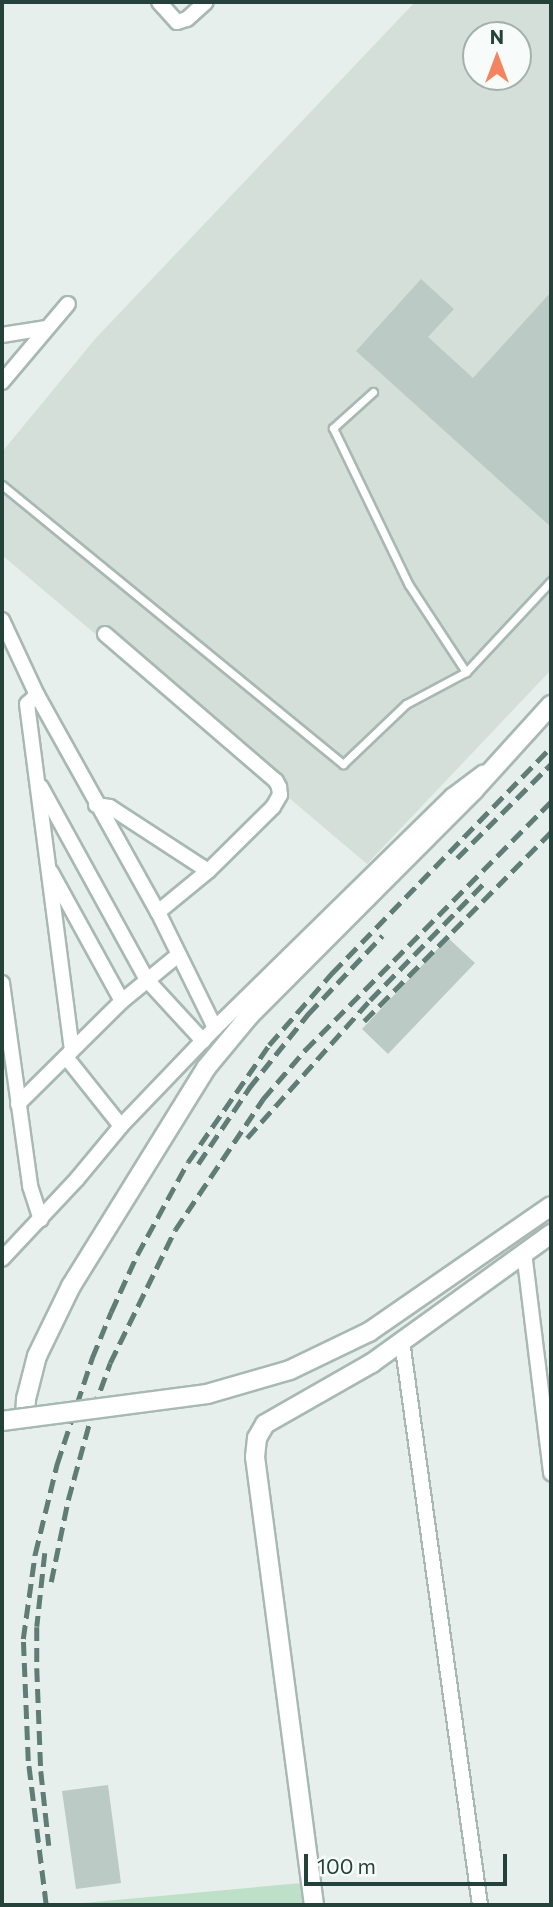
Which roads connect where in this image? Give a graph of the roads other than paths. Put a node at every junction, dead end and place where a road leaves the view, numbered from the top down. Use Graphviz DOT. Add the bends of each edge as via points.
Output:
graph roads {
  1 [pos="159,2"];
  2 [pos="206,2"];
  3 [pos="68,304"];
  4 [pos="46,328"];
  5 [pos="2,335"];
  6 [pos="2,382"];
  7 [pos="373,392"];
  8 [pos="2,485"];
  9 [pos="551,581"];
  10 [pos="2,620"];
  11 [pos="105,634"];
  12 [pos="466,672"];
  13 [pos="37,695"];
  14 [pos="551,705"];
  15 [pos="504,757"];
  16 [pos="36,780"];
  17 [pos="96,805"];
  18 [pos="49,868"];
  19 [pos="208,871"];
  20 [pos="158,912"];
  21 [pos="177,956"];
  22 [pos="147,980"];
  23 [pos="2,983"];
  24 [pos="122,1001"];
  25 [pos="215,1028"];
  26 [pos="203,1041"];
  27 [pos="69,1054"];
  28 [pos="18,1104"];
  29 [pos="121,1126"];
  30 [pos="551,1206"];
  31 [pos="41,1219"];
  32 [pos="551,1234"];
  33 [pos="524,1252"];
  34 [pos="2,1259"];
  35 [pos="402,1341"];
  36 [pos="25,1418"];
  37 [pos="2,1422"];
  38 [pos="551,1472"];
  39 [pos="314,1905"];
  40 [pos="480,1905"];
  1 -- 2 [label="street" via="177,22"];
  3 -- 4 [label="street"];
  4 -- 5 [label="street"];
  4 -- 6 [label="street"];
  7 -- 12 [label="lane" via="333,428 409,585"];
  8 -- 12 [label="lane" via="343,764 406,704"];
  9 -- 12 [label="lane"];
  10 -- 13 [label="street"];
  11 -- 19 [label="street" via="279,787 273,807"];
  13 -- 16 [label="street" via="27,704"];
  13 -- 17 [label="street"];
  14 -- 15 [label="street"];
  15 -- 25 [label="street" via="452,796"];
  15 -- 36 [label="street" via="249,1016 206,1068 71,1286 37,1356"];
  16 -- 18 [label="street"];
  16 -- 22 [label="street"];
  17 -- 19 [label="street" via="110,807"];
  17 -- 20 [label="street"];
  18 -- 24 [label="street"];
  18 -- 27 [label="street"];
  19 -- 20 [label="street"];
  20 -- 21 [label="street"];
  21 -- 22 [label="street"];
  21 -- 25 [label="street"];
  22 -- 24 [label="street"];
  22 -- 26 [label="street"];
  23 -- 28 [label="street"];
  24 -- 27 [label="street"];
  25 -- 26 [label="street"];
  26 -- 29 [label="street"];
  27 -- 28 [label="street"];
  27 -- 29 [label="street"];
  28 -- 31 [label="street" via="30,1186"];
  29 -- 31 [label="street"];
  30 -- 36 [label="street, bridge" via="369,1332 290,1370 207,1394"];
  31 -- 34 [label="street"];
  32 -- 33 [label="street"];
  33 -- 35 [label="street"];
  33 -- 38 [label="street"];
  35 -- 39 [label="street" via="265,1424 257,1438 255,1457"];
  35 -- 40 [label="street"];
  36 -- 37 [label="street, bridge"];
}
